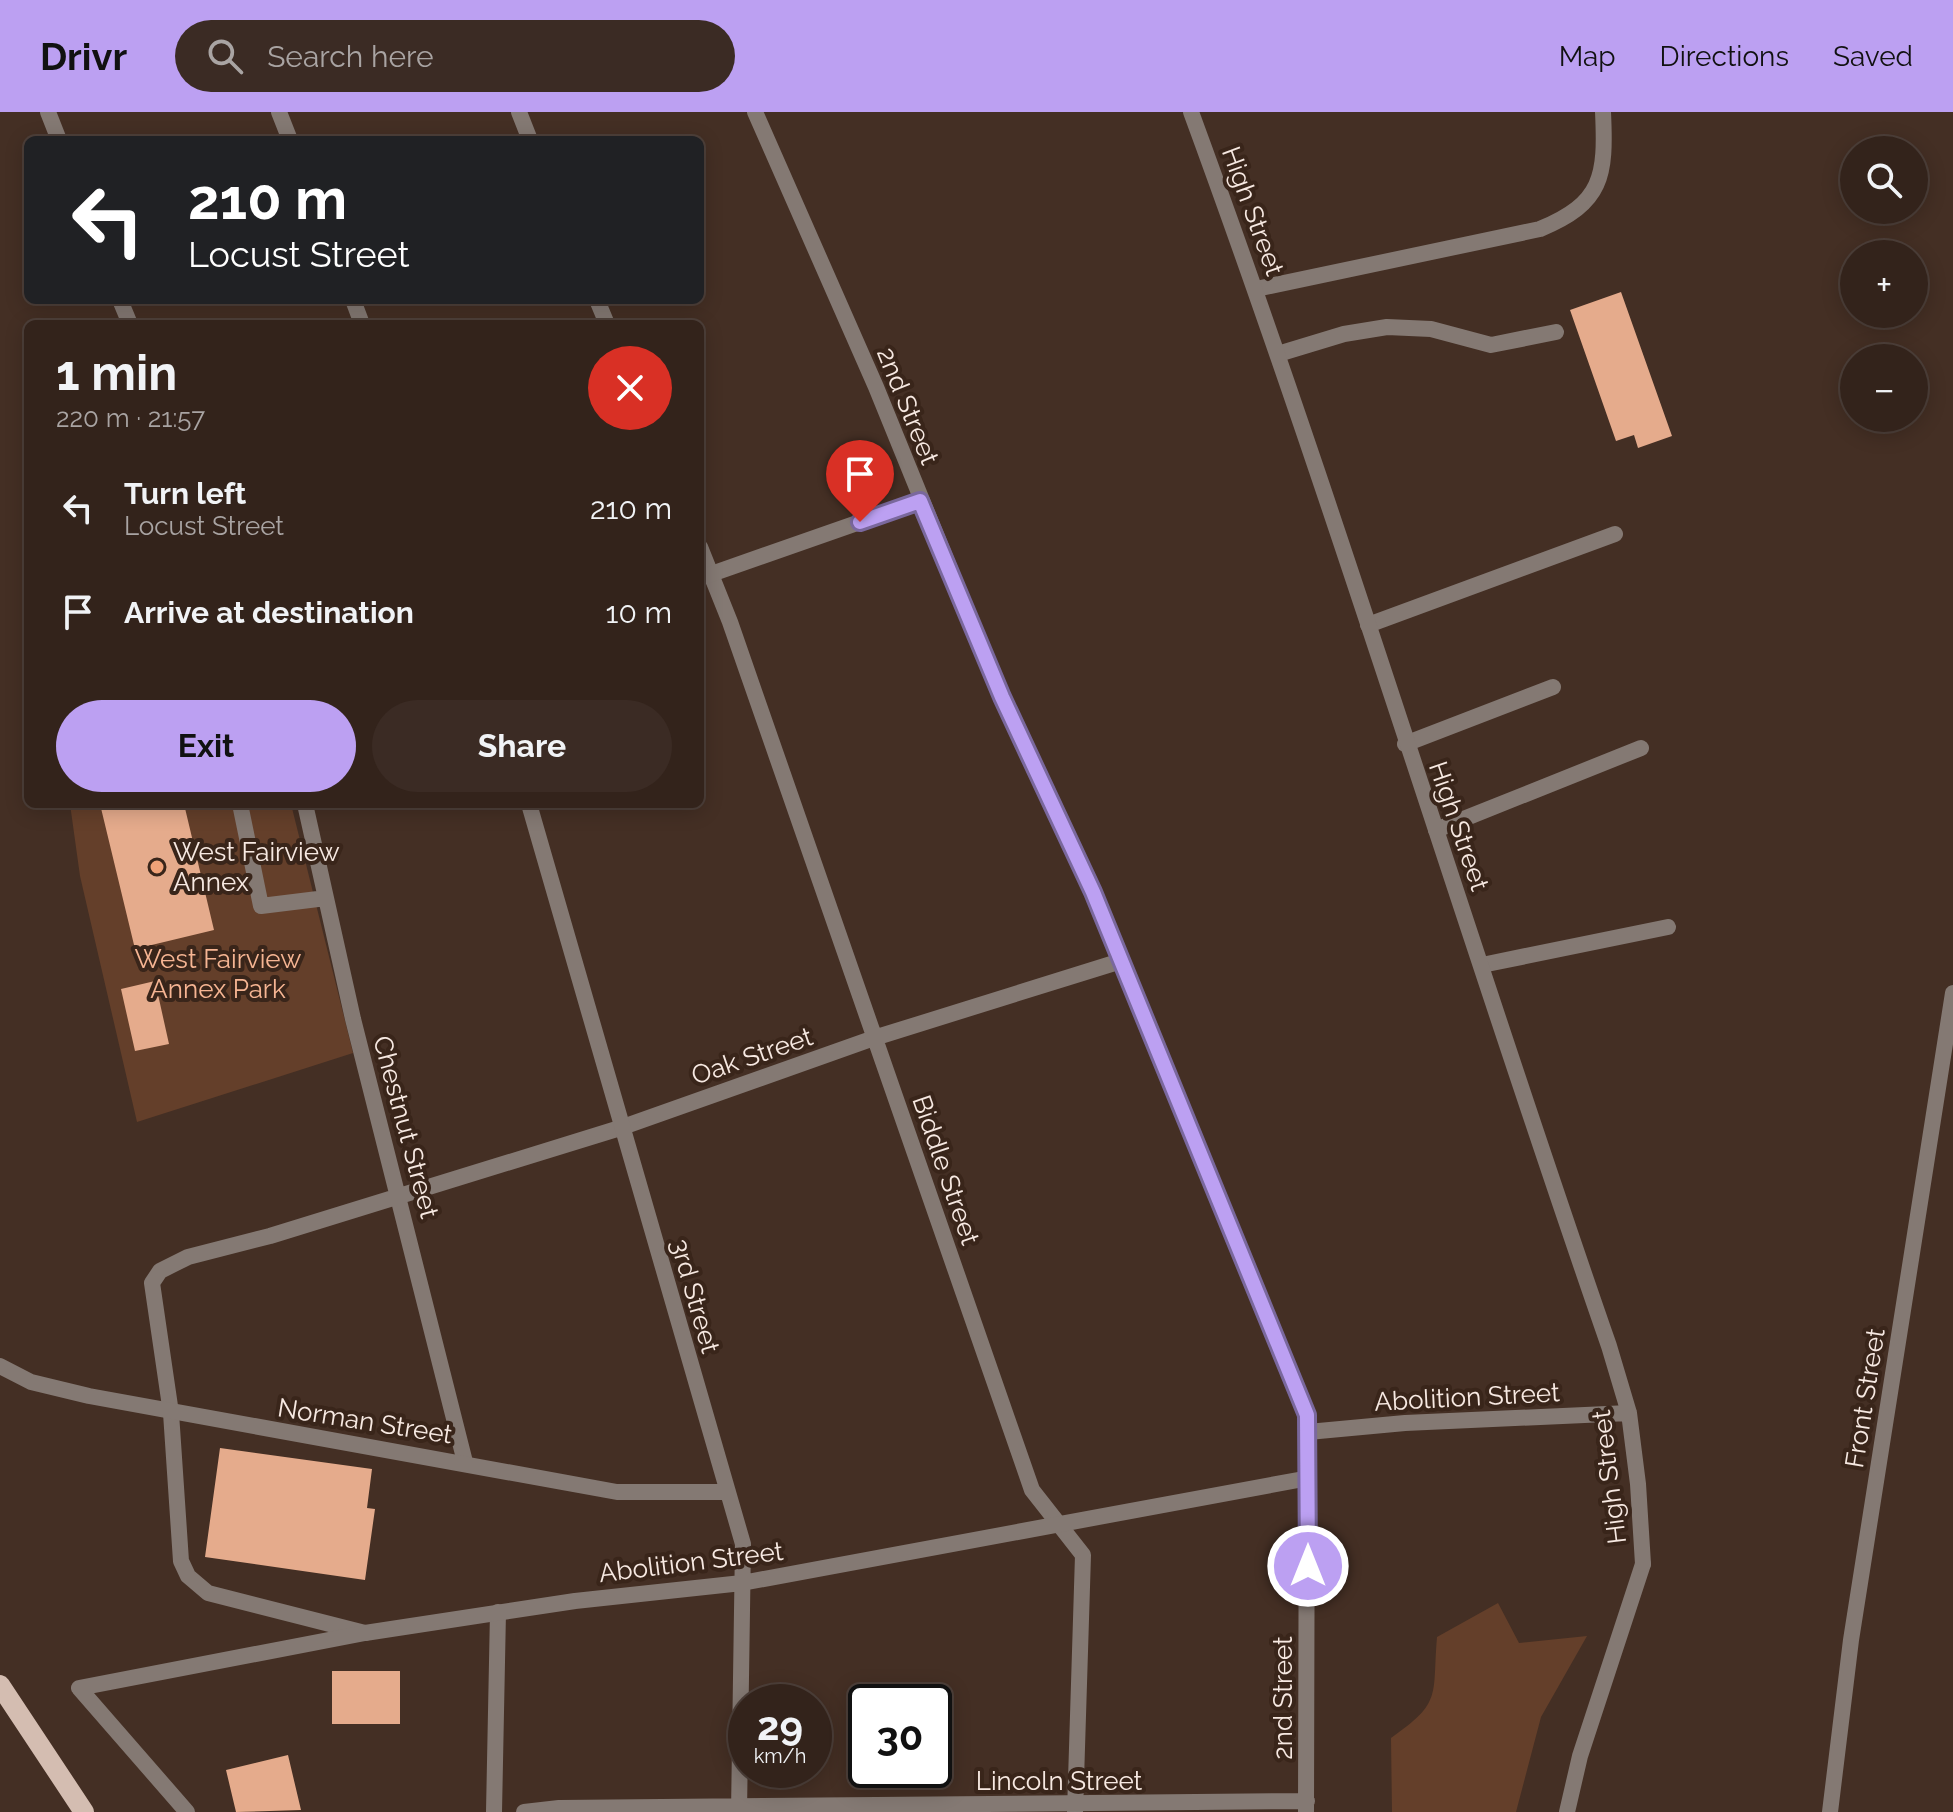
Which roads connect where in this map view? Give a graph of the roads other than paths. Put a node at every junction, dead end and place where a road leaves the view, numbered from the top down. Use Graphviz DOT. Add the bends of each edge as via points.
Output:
graph roads {
  1 [pos="48,112"];
  2 [pos="279,112"];
  3 [pos="519,112"];
  4 [pos="755,112"];
  5 [pos="1191,112"];
  6 [pos="1603,112"];
  7 [pos="57,136"];
  8 [pos="288,136"];
  9 [pos="528,136"];
  10 [pos="1256,289"];
  11 [pos="1556,332"];
  12 [pos="1278,354"];
  13 [pos="920,501"];
  14 [pos="1615,534"];
  15 [pos="706,576"];
  16 [pos="1368,625"];
  17 [pos="1553,687"];
  18 [pos="1405,744"];
  19 [pos="1641,748"];
  20 [pos="241,808"];
  21 [pos="306,808"];
  22 [pos="530,808"];
  23 [pos="1436,830"];
  24 [pos="326,898"];
  25 [pos="1668,927"];
  26 [pos="1121,961"];
  27 [pos="1482,965"];
  28 [pos="1953,993"];
  29 [pos="874,1038"];
  30 [pos="620,1128"];
  31 [pos="400,1197"];
  32 [pos="0,1366"];
  33 [pos="171,1413"];
  34 [pos="1629,1413"];
  35 [pos="1308,1432"];
  36 [pos="465,1462"];
  37 [pos="1309,1478"];
  38 [pos="728,1492"];
  39 [pos="1058,1523"];
  40 [pos="742,1583"];
  41 [pos="498,1612"];
  42 [pos="365,1633"];
  43 [pos="3,1690"];
  44 [pos="1306,1807"];
  45 [pos="739,1809"];
  46 [pos="1000,1809"];
  47 [pos="1075,1809"];
  48 [pos="84,1812"];
  49 [pos="187,1812"];
  50 [pos="494,1812"];
  51 [pos="524,1812"];
  52 [pos="1567,1812"];
  53 [pos="1830,1812"];
  1 -- 7 [label="street"];
  2 -- 8 [label="street"];
  3 -- 9 [label="street"];
  4 -- 13 [label="street, 2nd Street" via="876,387"];
  5 -- 10 [label="street, High Street"];
  6 -- 10 [label="street" via="1605,149 1599,178 1571,216 1540,229"];
  10 -- 12 [label="street, High Street"];
  11 -- 12 [label="street" via="1491,345 1431,329 1387,327"];
  12 -- 16 [label="street, High Street"];
  13 -- 15 [label="street"];
  13 -- 26 [label="street, 2nd Street"];
  14 -- 16 [label="street"];
  15 -- 29 [label="street, Biddle Street"];
  16 -- 18 [label="street, High Street"];
  17 -- 18 [label="street"];
  18 -- 23 [label="street, High Street"];
  19 -- 23 [label="street"];
  20 -- 24 [label="street" via="261,906"];
  21 -- 24 [label="street, Chestnut Street"];
  22 -- 30 [label="street, 3rd Street"];
  23 -- 27 [label="street, High Street"];
  24 -- 31 [label="street, Chestnut Street"];
  25 -- 27 [label="street"];
  26 -- 29 [label="street, Oak Street"];
  26 -- 35 [label="street, 2nd Street" via="1307,1415"];
  27 -- 34 [label="street, High Street"];
  28 -- 53 [label="street, Front Street" via="1851,1640"];
  29 -- 30 [label="street, Oak Street"];
  29 -- 39 [label="street, Biddle Street" via="1032,1490"];
  30 -- 31 [label="street, Oak Street"];
  30 -- 38 [label="street, 3rd Street"];
  31 -- 33 [label="street, Oak Street" via="222,1246 160,1271 152,1283"];
  31 -- 36 [label="street, Chestnut Street"];
  32 -- 33 [label="street, Norman Street" via="31,1382"];
  33 -- 36 [label="street, Norman Street"];
  33 -- 42 [label="street, Oak Street" via="181,1561 188,1576 208,1593"];
  34 -- 35 [label="street, Abolition Street"];
  34 -- 52 [label="street, High Street" via="1643,1564"];
  35 -- 37 [label="street, 2nd Street"];
  36 -- 38 [label="street, Norman Street" via="617,1492"];
  37 -- 39 [label="street, Abolition Street"];
  37 -- 44 [label="street, 2nd Street"];
  38 -- 40 [label="street, 3rd Street" via="743,1544"];
  39 -- 40 [label="street, Abolition Street"];
  39 -- 47 [label="street, Biddle Street" via="1083,1555"];
  40 -- 41 [label="street, Abolition Street"];
  40 -- 45 [label="street, 3rd Street"];
  41 -- 42 [label="street, Abolition Street"];
  41 -- 50 [label="street"];
  42 -- 49 [label="street, Abolition Street" via="79,1688"];
  43 -- 48 [label="main road"];
  44 -- 47 [label="street, Lincoln Street"];
  45 -- 46 [label="street, Lincoln Street"];
  45 -- 51 [label="street, Lincoln Street"];
  46 -- 47 [label="street, Lincoln Street"];
}
